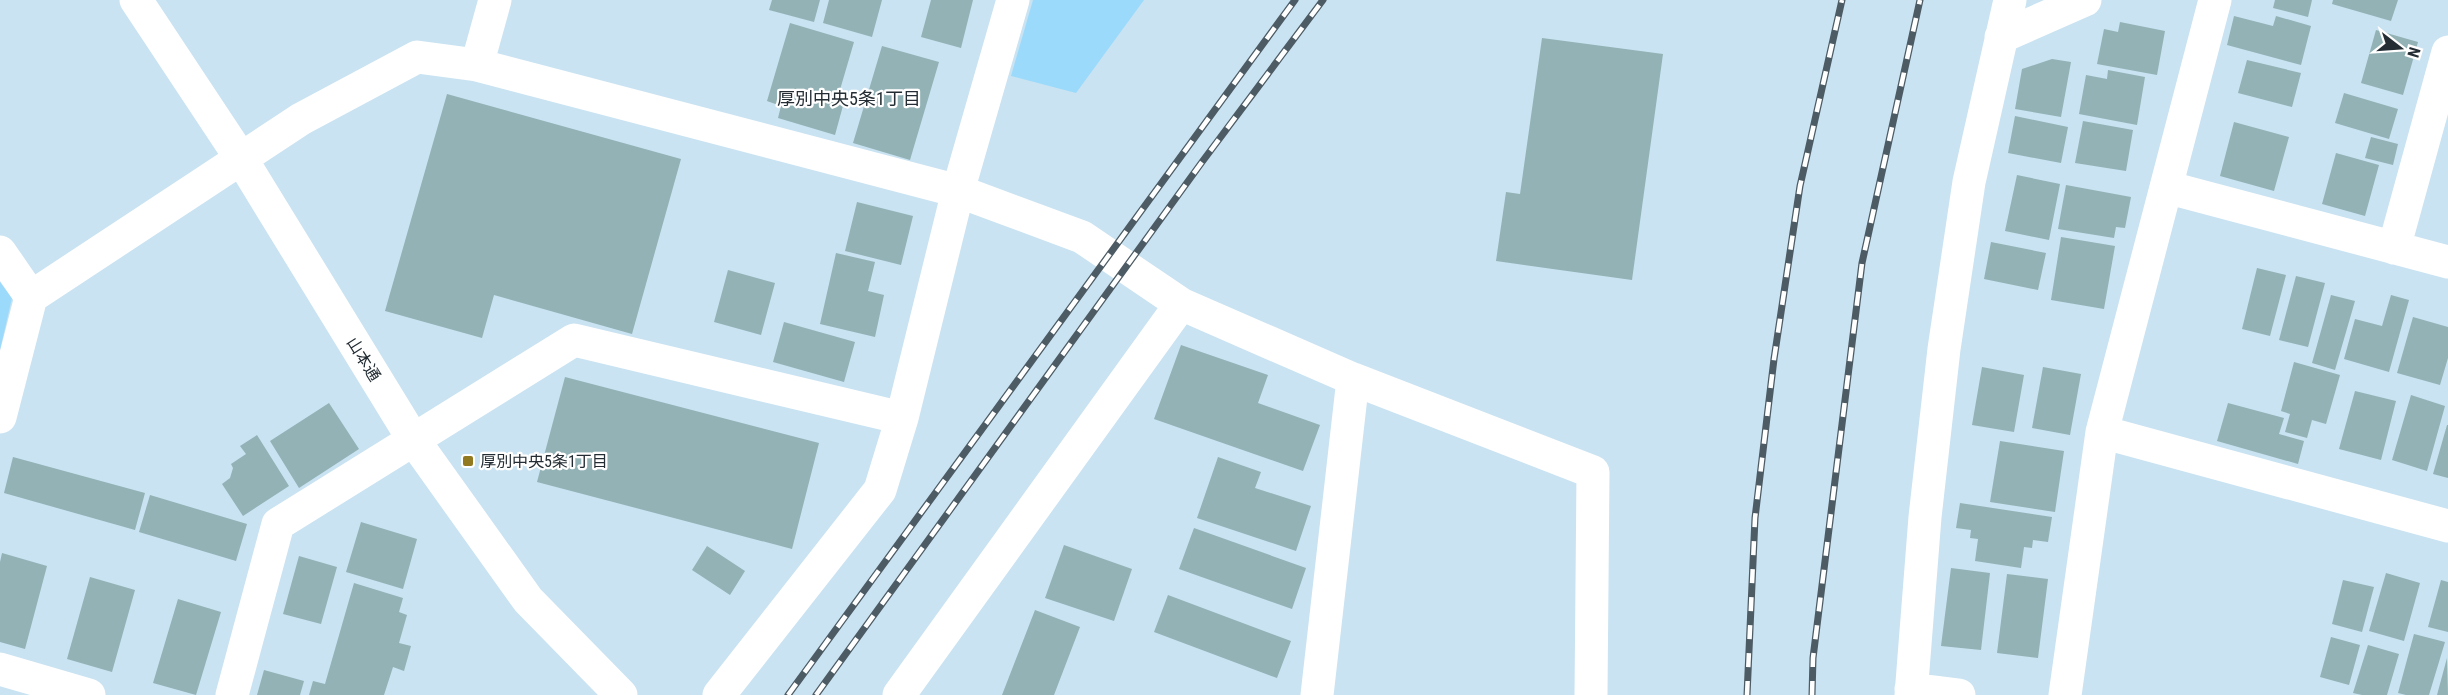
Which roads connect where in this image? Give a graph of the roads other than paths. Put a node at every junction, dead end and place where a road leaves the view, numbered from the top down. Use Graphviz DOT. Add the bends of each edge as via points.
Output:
graph roads {
  1 [pos="136,0"];
  2 [pos="495,0"];
  3 [pos="1013,0"];
  4 [pos="2010,0"];
  5 [pos="2085,0"];
  6 [pos="2215,0"];
  7 [pos="2001,37"];
  8 [pos="2448,52"];
  9 [pos="477,65"];
  10 [pos="242,160"];
  11 [pos="2166,187"];
  12 [pos="958,191"];
  13 [pos="2394,248"];
  14 [pos="0,252"];
  15 [pos="2448,262"];
  16 [pos="31,297"];
  17 [pos="1181,304"];
  18 [pos="1353,379"];
  19 [pos="0,417"];
  20 [pos="902,418"];
  21 [pos="2102,432"];
  22 [pos="413,439"];
  23 [pos="2448,526"];
  24 [pos="0,669"];
  25 [pos="1911,692"];
  26 [pos="88,695"];
  27 [pos="232,695"];
  28 [pos="621,695"];
  29 [pos="719,695"];
  30 [pos="899,695"];
  31 [pos="1317,695"];
  32 [pos="1591,695"];
  33 [pos="1959,695"];
  34 [pos="2065,695"];
  1 -- 10 [label="street, 山本通"];
  2 -- 9 [label="street"];
  3 -- 12 [label="street"];
  4 -- 7 [label="street"];
  5 -- 7 [label="street"];
  6 -- 11 [label="street"];
  7 -- 25 [label="street" via="1969,183 1944,349"];
  8 -- 13 [label="street"];
  9 -- 10 [label="street" via="417,57 301,119"];
  9 -- 12 [label="street"];
  10 -- 16 [label="street"];
  10 -- 22 [label="street, 山本通"];
  11 -- 13 [label="street"];
  11 -- 21 [label="street"];
  12 -- 17 [label="street" via="1082,237"];
  12 -- 20 [label="street"];
  13 -- 15 [label="street"];
  14 -- 16 [label="street"];
  16 -- 19 [label="street"];
  17 -- 18 [label="street"];
  17 -- 30 [label="street"];
  18 -- 31 [label="street"];
  18 -- 32 [label="street" via="1593,472"];
  20 -- 22 [label="street" via="574,340"];
  20 -- 29 [label="street" via="880,490"];
  21 -- 23 [label="street"];
  21 -- 34 [label="street"];
  22 -- 27 [label="street" via="278,524"];
  22 -- 28 [label="street, 山本通" via="528,600"];
  24 -- 26 [label="street"];
  25 -- 33 [label="street"];
}
